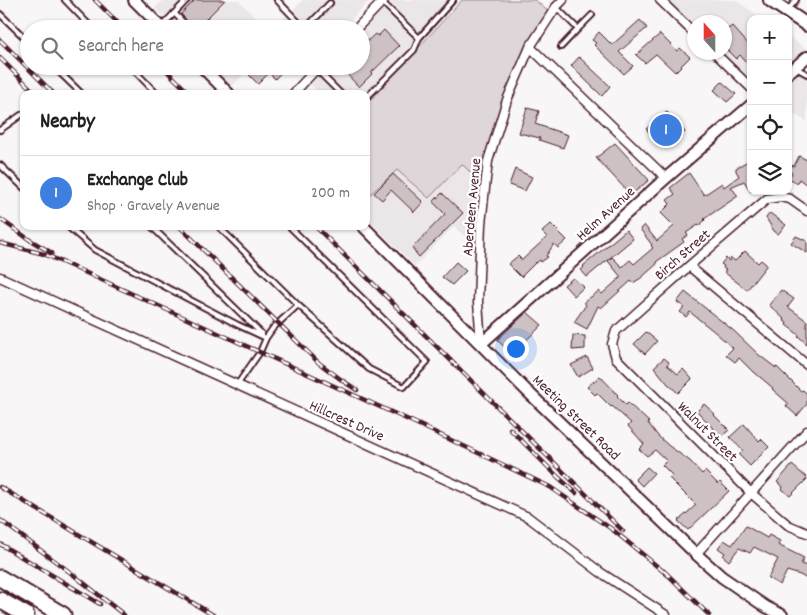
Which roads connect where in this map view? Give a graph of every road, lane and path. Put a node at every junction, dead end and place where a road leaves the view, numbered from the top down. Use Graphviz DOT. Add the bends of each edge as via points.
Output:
graph roads {
  1 [pos="65,0"];
  2 [pos="134,0"];
  3 [pos="187,0"];
  4 [pos="277,0"];
  5 [pos="453,0"];
  6 [pos="563,0"];
  7 [pos="660,0"];
  8 [pos="770,0"];
  9 [pos="796,0"];
  10 [pos="383,1"];
  11 [pos="330,3"];
  12 [pos="556,7"];
  13 [pos="787,12"];
  14 [pos="174,13"];
  15 [pos="0,14"];
  16 [pos="592,15"];
  17 [pos="84,20"];
  18 [pos="154,20"];
  19 [pos="168,20"];
  20 [pos="181,20"];
  21 [pos="296,20"];
  22 [pos="314,20"];
  23 [pos="365,20"];
  24 [pos="807,25"];
  25 [pos="687,26"];
  26 [pos="578,29"];
  27 [pos="20,33"];
  28 [pos="418,38"];
  29 [pos="530,47"];
  30 [pos="561,47"];
  31 [pos="807,57"];
  32 [pos="722,60"];
  33 [pos="792,70"];
  34 [pos="807,74"];
  35 [pos="62,75"];
  36 [pos="139,75"];
  37 [pos="210,75"];
  38 [pos="311,75"];
  39 [pos="324,75"];
  40 [pos="747,84"];
  41 [pos="78,90"];
  42 [pos="153,90"];
  43 [pos="224,90"];
  44 [pos="297,90"];
  45 [pos="337,90"];
  46 [pos="370,94"];
  47 [pos="747,109"];
  48 [pos="20,116"];
  49 [pos="0,130"];
  50 [pos="0,165"];
  51 [pos="666,178"];
  52 [pos="20,184"];
  53 [pos="807,211"];
  54 [pos="72,230"];
  55 [pos="155,230"];
  56 [pos="222,230"];
  57 [pos="293,230"];
  58 [pos="367,230"];
  59 [pos="688,266"];
  60 [pos="0,278"];
  61 [pos="298,304"];
  62 [pos="616,331"];
  63 [pos="266,338"];
  64 [pos="481,344"];
  65 [pos="807,365"];
  66 [pos="237,385"];
  67 [pos="807,431"];
  68 [pos="751,493"];
  69 [pos="807,533"];
  70 [pos="696,554"];
  71 [pos="0,578"];
  72 [pos="0,600"];
  73 [pos="26,615"];
  74 [pos="63,615"];
  75 [pos="666,615"];
  76 [pos="782,615"];
  1 -- 17 [label="lane"];
  2 -- 18 [label="street"];
  3 -- 14 [label="lane"];
  4 -- 21 [label="lane"];
  5 -- 28 [label="lane"];
  6 -- 12 [label="street, Aberdeen Avenue"];
  7 -- 25 [label="street"];
  8 -- 13 [label="main road"];
  9 -- 13 [label="lane"];
  10 -- 23 [label="street"];
  10 -- 28 [label="lane"];
  11 -- 22 [label="lane"];
  12 -- 26 [label="lane"];
  12 -- 29 [label="street, Aberdeen Avenue"];
  13 -- 24 [label="main road"];
  14 -- 19 [label="lane"];
  14 -- 20 [label="lane"];
  15 -- 27 [label="lane"];
  16 -- 26 [label="lane"];
  26 -- 30 [label="lane"];
  28 -- 46 [label="lane" via="414,50"];
  29 -- 51 [label="street"];
  29 -- 64 [label="street, Aberdeen Avenue" via="507,100 488,161 480,233 478,302"];
  31 -- 33 [label="street"];
  32 -- 40 [label="street"];
  33 -- 34 [label="lane"];
  35 -- 41 [label="lane"];
  36 -- 42 [label="lane"];
  37 -- 43 [label="street"];
  38 -- 44 [label="street"];
  39 -- 45 [label="lane"];
  47 -- 51 [label="street, Helm Avenue"];
  48 -- 49 [label="lane"];
  50 -- 52 [label="lane"];
  51 -- 64 [label="street, Helm Avenue"];
  53 -- 59 [label="street, Birch Street" via="790,199 767,199"];
  54 -- 63 [label="lane" via="95,250"];
  55 -- 63 [label="lane"];
  56 -- 61 [label="lane"];
  57 -- 61 [label="lane" via="427,362 404,387 369,369"];
  58 -- 64 [label="street, Meeting Street Road"];
  59 -- 62 [label="street, Birch Street"];
  59 -- 65 [label="street"];
  60 -- 66 [label="street, Hillcrest Drive"];
  61 -- 63 [label="lane"];
  62 -- 68 [label="street, Walnut Street" via="612,344 616,358"];
  63 -- 66 [label="lane"];
  64 -- 70 [label="street, Meeting Street Road"];
  66 -- 75 [label="street, Hillcrest Drive" via="528,517 600,572"];
  67 -- 68 [label="street"];
  68 -- 69 [label="street, Walnut Street" via="788,524"];
  68 -- 70 [label="street"];
  70 -- 76 [label="street, Meeting Street Road" via="722,577 766,608"];
  71 -- 74 [label="highway"];
  72 -- 73 [label="highway"];
}
